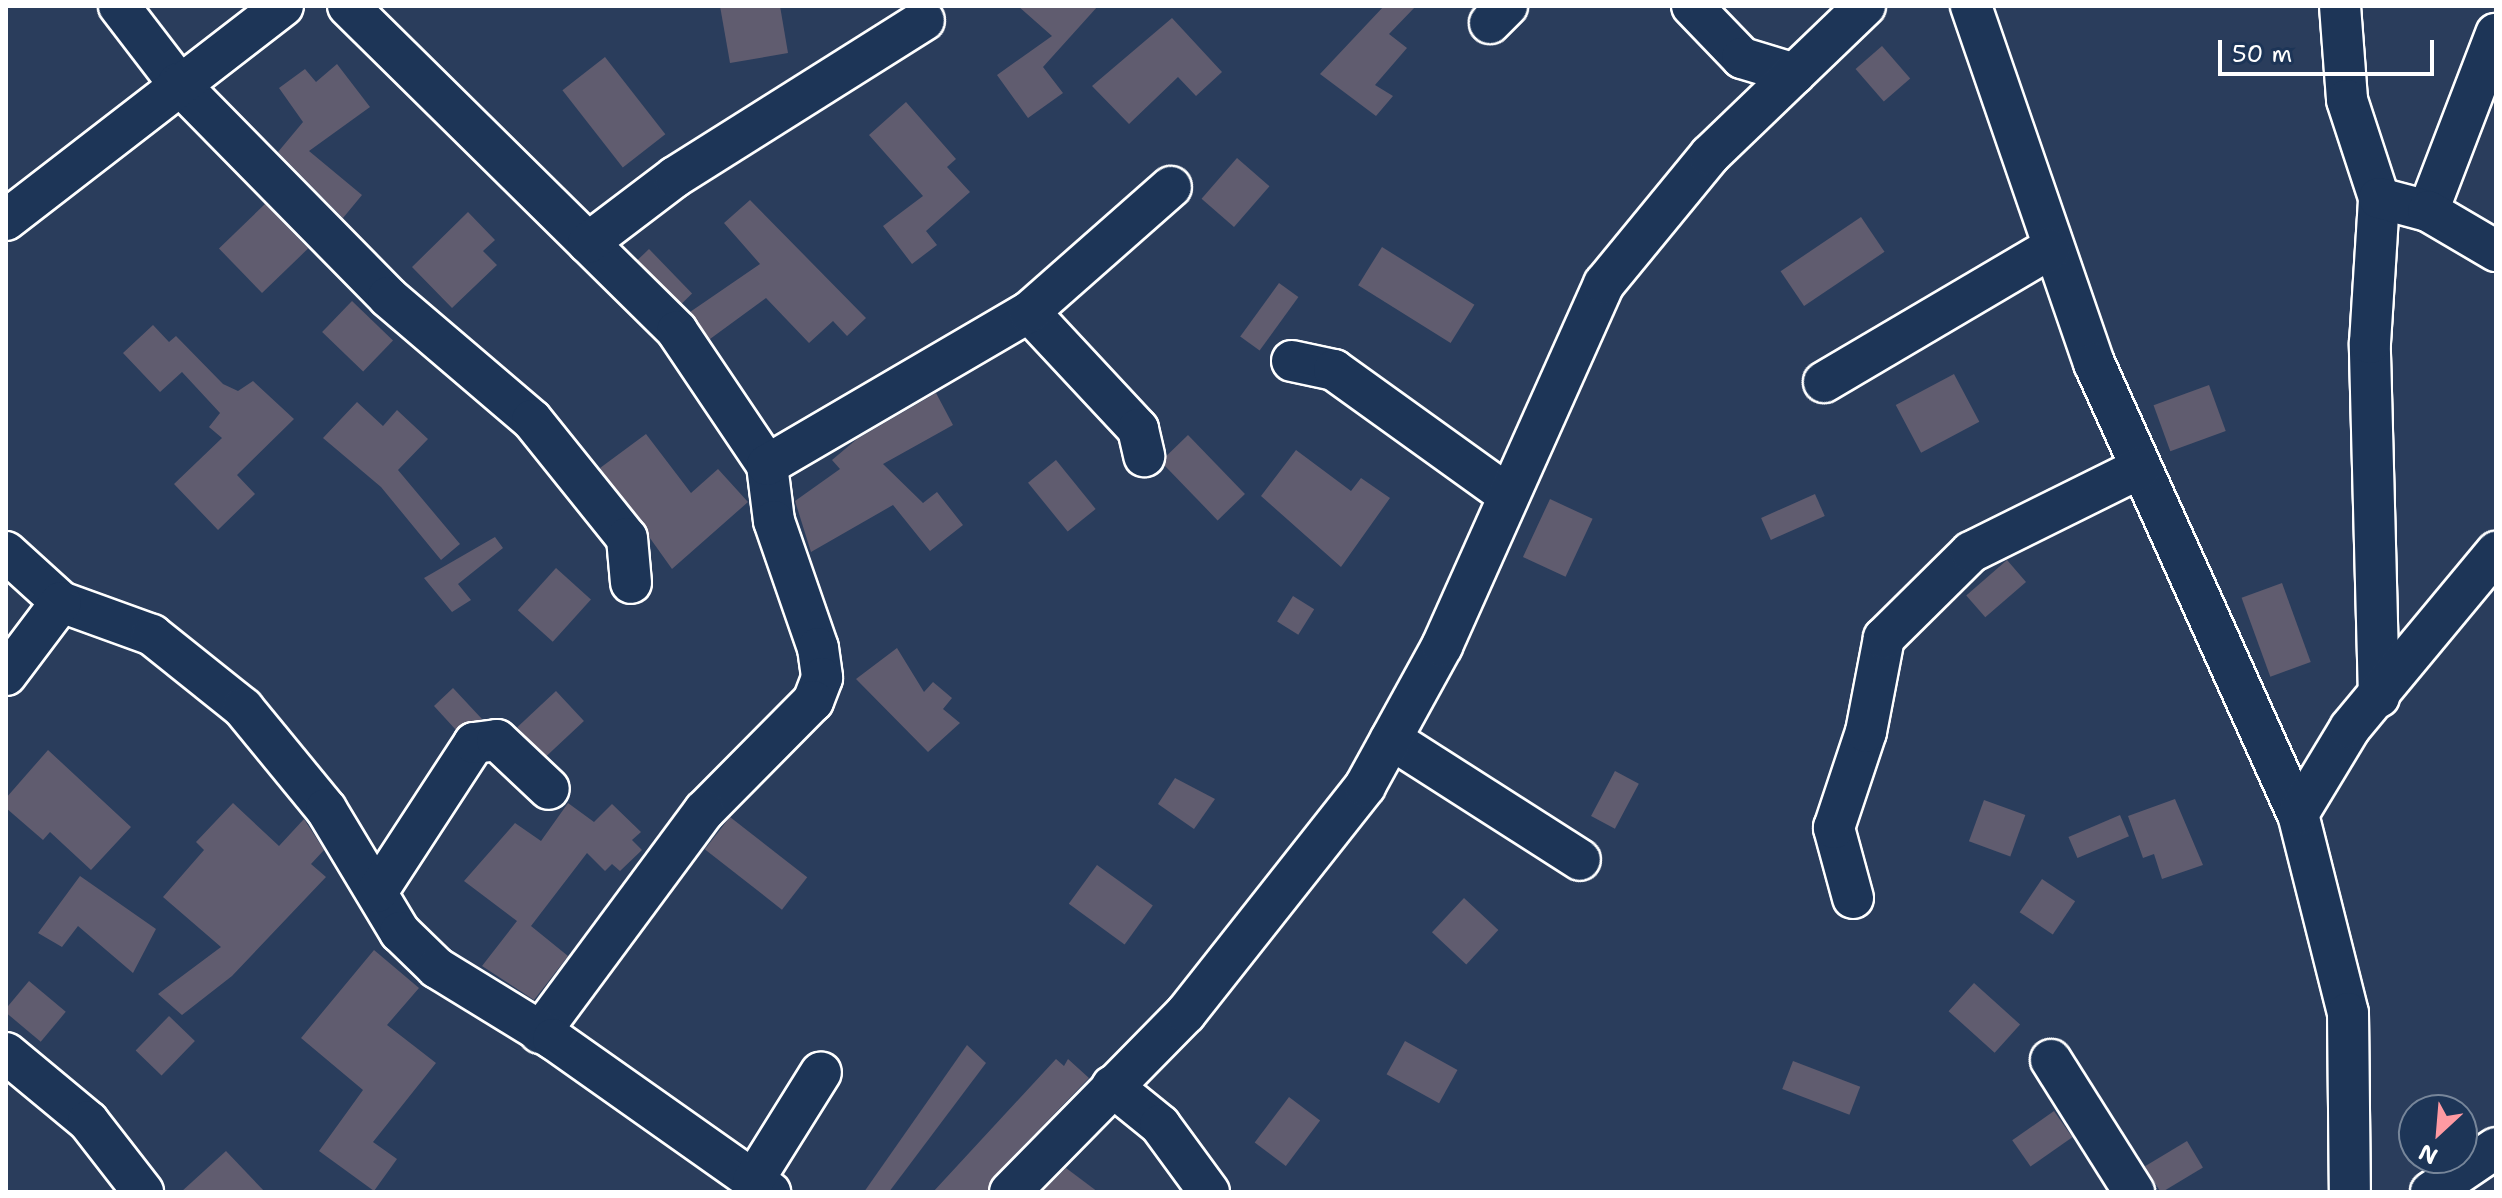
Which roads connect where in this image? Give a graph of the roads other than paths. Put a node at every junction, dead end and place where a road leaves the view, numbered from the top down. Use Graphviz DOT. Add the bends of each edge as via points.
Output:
graph roads {
  1 [pos="119,6"];
  2 [pos="283,6"];
  3 [pos="348,6"];
  4 [pos="1692,6"];
  5 [pos="1865,6"];
  6 [pos="1971,6"];
  7 [pos="2340,6"];
  8 [pos="924,20"];
  9 [pos="2496,34"];
  10 [pos="1795,74"];
  11 [pos="178,83"];
  12 [pos="1171,187"];
  13 [pos="2379,198"];
  14 [pos="2428,211"];
  15 [pos="6,220"];
  16 [pos="588,243"];
  17 [pos="2050,249"];
  18 [pos="2496,251"];
  19 [pos="1029,312"];
  20 [pos="1292,361"];
  21 [pos="1824,382"];
  22 [pos="1144,456"];
  23 [pos="767,465"];
  24 [pos="2140,468"];
  25 [pos="1504,492"];
  26 [pos="6,552"];
  27 [pos="2496,552"];
  28 [pos="631,583"];
  29 [pos="61,602"];
  30 [pos="6,675"];
  31 [pos="2379,697"];
  32 [pos="1391,739"];
  33 [pos="549,789"];
  34 [pos="2298,814"];
  35 [pos="1580,860"];
  36 [pos="377,892"];
  37 [pos="1853,898"];
  38 [pos="540,1033"];
  39 [pos="6,1053"];
  40 [pos="2051,1060"];
  41 [pos="821,1072"];
  42 [pos="1112,1086"];
  43 [pos="2496,1148"];
  44 [pos="761,1187"];
  45 [pos="143,1192"];
  46 [pos="1010,1192"];
  47 [pos="1209,1192"];
  48 [pos="2134,1192"];
  49 [pos="2350,1192"];
  50 [pos="2431,1192"];
  1 -- 11 [label="street"];
  2 -- 11 [label="street"];
  3 -- 16 [label="street"];
  4 -- 10 [label="street" via="1742,58"];
  5 -- 10 [label="street"];
  6 -- 17 [label="street"];
  7 -- 13 [label="street" via="2347,100"];
  8 -- 16 [label="street" via="675,177"];
  9 -- 14 [label="street"];
  10 -- 25 [label="street" via="1710,155 1604,284"];
  11 -- 15 [label="street"];
  11 -- 28 [label="street" via="423,331 532,420 627,538"];
  12 -- 19 [label="street"];
  13 -- 14 [label="street"];
  13 -- 31 [label="street" via="2370,343"];
  14 -- 18 [label="street"];
  16 -- 23 [label="street" via="677,331"];
  17 -- 21 [label="street"];
  17 -- 24 [label="street"];
  19 -- 22 [label="street" via="1138,429"];
  19 -- 23 [label="street"];
  20 -- 25 [label="street" via="1334,370"];
  23 -- 38 [label="street" via="774,521 822,678 813,701 704,811"];
  24 -- 34 [label="street"];
  24 -- 37 [label="street" via="1971,552 1884,638 1866,732 1834,828"];
  25 -- 32 [label="street" via="1442,646"];
  26 -- 29 [label="street"];
  27 -- 31 [label="street"];
  29 -- 30 [label="street"];
  29 -- 36 [label="street" via="86,617 124,620 213,680 326,809"];
  31 -- 34 [label="street" via="2350,728"];
  32 -- 35 [label="street"];
  32 -- 42 [label="street" via="1365,786 1186,1013"];
  33 -- 36 [label="street" via="497,740 474,743"];
  34 -- 49 [label="street" via="2348,1013"];
  36 -- 38 [label="street" via="400,932 437,968"];
  38 -- 44 [label="street"];
  39 -- 45 [label="street" via="88,1121"];
  40 -- 48 [label="street"];
  41 -- 44 [label="street"];
  42 -- 46 [label="street"];
  42 -- 47 [label="street" via="1160,1125"];
  43 -- 50 [label="street"];
}
